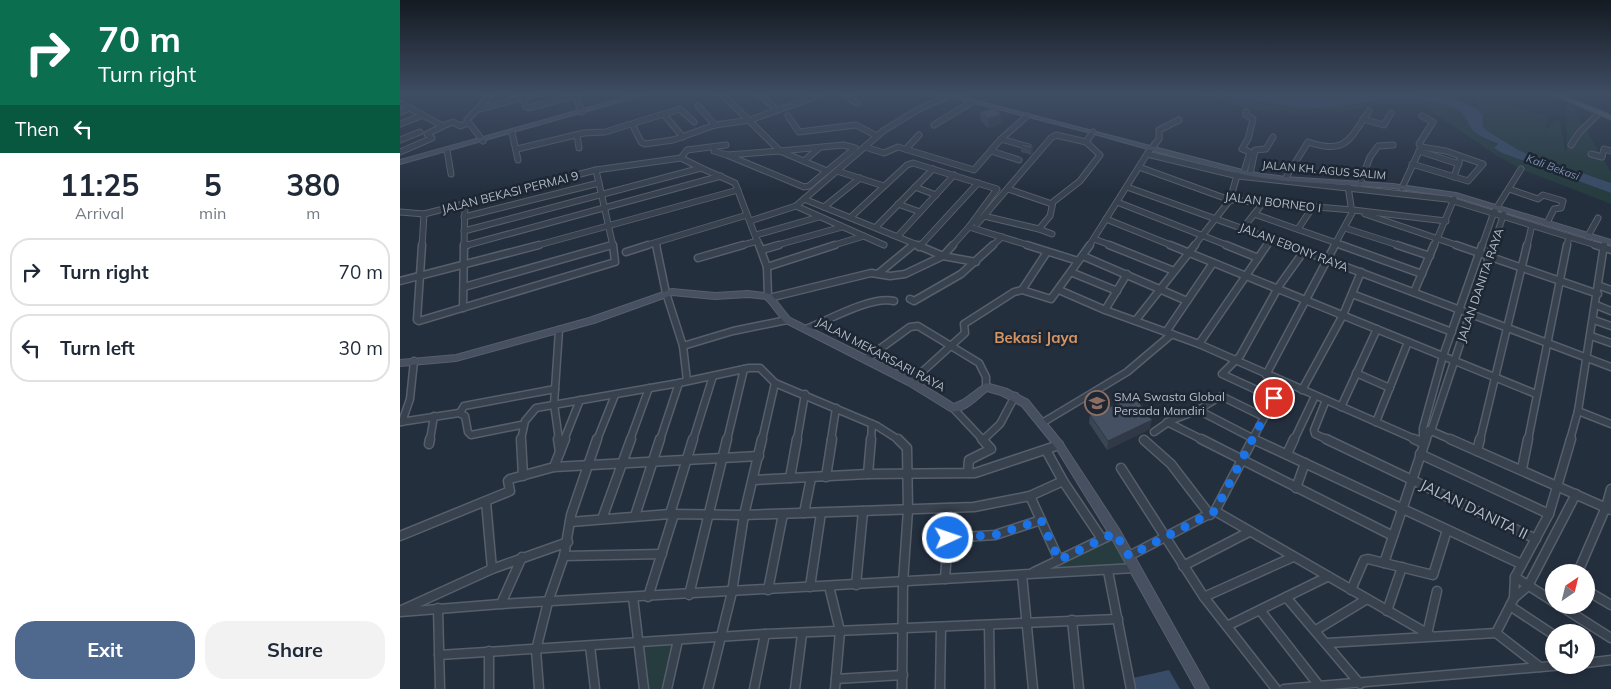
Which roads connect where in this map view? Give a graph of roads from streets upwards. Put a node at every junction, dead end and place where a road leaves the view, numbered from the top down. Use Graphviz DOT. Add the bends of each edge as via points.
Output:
graph roads {
  1 [pos="441,127"];
  2 [pos="472,127"];
  3 [pos="531,127"];
  4 [pos="621,127"];
  5 [pos="634,127"];
  6 [pos="674,127"];
  7 [pos="709,127"];
  8 [pos="757,127"];
  9 [pos="795,127"];
  10 [pos="835,127"];
  11 [pos="860,127"];
  12 [pos="891,127"];
  13 [pos="1014,127"];
  14 [pos="1073,127"];
  15 [pos="1165,127"];
  16 [pos="1251,127"];
  17 [pos="1357,127"];
  18 [pos="1429,127"];
  19 [pos="1585,127"];
  20 [pos="420,132"];
  21 [pos="1093,132"];
  22 [pos="512,133"];
  23 [pos="577,135"];
  24 [pos="877,136"];
  25 [pos="919,136"];
  26 [pos="682,137"];
  27 [pos="1273,137"];
  28 [pos="1001,139"];
  29 [pos="400,140"];
  30 [pos="483,141"];
  31 [pos="1086,142"];
  32 [pos="726,145"];
  33 [pos="1393,145"];
  34 [pos="1572,145"];
  35 [pos="820,147"];
  36 [pos="865,147"];
  37 [pos="579,148"];
  38 [pos="1033,148"];
  39 [pos="517,149"];
  40 [pos="1420,149"];
  41 [pos="447,150"];
  42 [pos="906,150"];
  43 [pos="714,151"];
  44 [pos="780,151"];
  45 [pos="991,151"];
  46 [pos="1149,151"];
  47 [pos="1611,151"];
  48 [pos="400,152"];
  49 [pos="1591,154"];
  50 [pos="727,156"];
  51 [pos="1460,156"];
  52 [pos="681,158"];
  53 [pos="518,160"];
  54 [pos="1019,160"];
  55 [pos="804,161"];
  56 [pos="400,162"];
  57 [pos="1412,164"];
  58 [pos="1459,164"];
  59 [pos="1139,166"];
  60 [pos="701,168"];
  61 [pos="933,169"];
  62 [pos="1521,169"];
  63 [pos="596,170"];
  64 [pos="826,171"];
  65 [pos="837,171"];
  66 [pos="1243,173"];
  67 [pos="451,174"];
  68 [pos="954,175"];
  69 [pos="721,176"];
  70 [pos="1454,177"];
  71 [pos="860,178"];
  72 [pos="1285,179"];
  73 [pos="599,183"];
  74 [pos="978,183"];
  75 [pos="1360,184"];
  76 [pos="1348,185"];
  77 [pos="884,186"];
  78 [pos="915,187"];
  79 [pos="1127,187"];
  80 [pos="1402,188"];
  81 [pos="1008,189"];
  82 [pos="1509,189"];
  83 [pos="738,190"];
  84 [pos="602,195"];
  85 [pos="936,195"];
  86 [pos="1454,198"];
  87 [pos="804,199"];
  88 [pos="1230,200"];
  89 [pos="1117,202"];
  90 [pos="464,203"];
  91 [pos="1263,203"];
  92 [pos="898,204"];
  93 [pos="1052,204"];
  94 [pos="796,206"];
  95 [pos="604,208"];
  96 [pos="824,208"];
  97 [pos="1312,208"];
  98 [pos="1353,210"];
  99 [pos="1496,210"];
  100 [pos="1360,211"];
  101 [pos="400,212"];
  102 [pos="920,212"];
  103 [pos="1505,213"];
  104 [pos="424,214"];
  105 [pos="1254,214"];
  106 [pos="747,215"];
  107 [pos="819,216"];
  108 [pos="984,216"];
  109 [pos="464,217"];
  110 [pos="851,217"];
  111 [pos="1216,218"];
  112 [pos="1598,218"];
  113 [pos="1106,219"];
  114 [pos="750,221"];
  115 [pos="1446,221"];
  116 [pos="977,224"];
  117 [pos="1547,224"];
  118 [pos="1532,225"];
  119 [pos="609,226"];
  120 [pos="842,227"];
  121 [pos="876,227"];
  122 [pos="969,227"];
  123 [pos="1243,228"];
  124 [pos="1345,228"];
  125 [pos="1039,229"];
  126 [pos="1298,229"];
  127 [pos="464,231"];
  128 [pos="1052,234"];
  129 [pos="756,235"];
  130 [pos="864,236"];
  131 [pos="898,236"];
  132 [pos="1588,236"];
  133 [pos="1002,237"];
  134 [pos="1202,237"];
  135 [pos="1569,237"];
  136 [pos="1094,239"];
  137 [pos="1271,239"];
  138 [pos="1438,240"];
  139 [pos="758,241"];
  140 [pos="1338,242"];
  141 [pos="656,243"];
  142 [pos="1606,244"];
  143 [pos="613,245"];
  144 [pos="884,245"];
  145 [pos="464,246"];
  146 [pos="916,246"];
  147 [pos="762,250"];
  148 [pos="1611,250"];
  149 [pos="1304,251"];
  150 [pos="626,252"];
  151 [pos="1048,252"];
  152 [pos="1190,253"];
  153 [pos="1480,254"];
  154 [pos="943,256"];
  155 [pos="1084,256"];
  156 [pos="1430,256"];
  157 [pos="1490,257"];
  158 [pos="698,258"];
  159 [pos="1258,258"];
  160 [pos="1328,260"];
  161 [pos="1078,261"];
  162 [pos="976,262"];
  163 [pos="1214,263"];
  164 [pos="464,266"];
  165 [pos="767,267"];
  166 [pos="1522,268"];
  167 [pos="1602,269"];
  168 [pos="1174,271"];
  169 [pos="879,272"];
  170 [pos="1361,272"];
  171 [pos="1611,272"];
  172 [pos="1073,273"];
  173 [pos="1127,274"];
  174 [pos="1422,274"];
  175 [pos="420,276"];
  176 [pos="1246,276"];
  177 [pos="1560,280"];
  178 [pos="400,281"];
  179 [pos="1600,286"];
  180 [pos="464,287"];
  181 [pos="1160,289"];
  182 [pos="1278,289"];
  183 [pos="1022,290"];
  184 [pos="1059,290"];
  185 [pos="1117,290"];
  186 [pos="1611,290"];
  187 [pos="1414,292"];
  188 [pos="666,293"];
  189 [pos="1352,294"];
  190 [pos="1598,294"];
  191 [pos="769,297"];
  192 [pos="910,299"];
  193 [pos="894,301"];
  194 [pos="1187,301"];
  195 [pos="1307,301"];
  196 [pos="1596,306"];
  197 [pos="463,308"];
  198 [pos="1105,310"];
  199 [pos="1460,310"];
  200 [pos="1611,311"];
  201 [pos="1470,314"];
  202 [pos="1343,315"];
  203 [pos="787,320"];
  204 [pos="1136,320"];
  205 [pos="1594,320"];
  206 [pos="1611,326"];
  207 [pos="1506,328"];
  208 [pos="806,329"];
  209 [pos="1377,329"];
  210 [pos="559,330"];
  211 [pos="1452,332"];
  212 [pos="1169,333"];
  213 [pos="1591,336"];
  214 [pos="1408,342"];
  215 [pos="1548,343"];
  216 [pos="1199,344"];
  217 [pos="1611,344"];
  218 [pos="683,346"];
  219 [pos="952,346"];
  220 [pos="1443,356"];
  221 [pos="1587,358"];
  222 [pos="866,359"];
  223 [pos="1454,360"];
  224 [pos="414,361"];
  225 [pos="1236,361"];
  226 [pos="400,363"];
  227 [pos="1611,367"];
  228 [pos="744,369"];
  229 [pos="1356,373"];
  230 [pos="1266,375"];
  231 [pos="713,376"];
  232 [pos="1495,377"];
  233 [pos="683,382"];
  234 [pos="911,382"];
  235 [pos="1283,382"];
  236 [pos="775,383"];
  237 [pos="986,387"];
  238 [pos="649,388"];
  239 [pos="1390,388"];
  240 [pos="555,389"];
  241 [pos="1302,390"];
  242 [pos="805,394"];
  243 [pos="1536,394"];
  244 [pos="615,395"];
  245 [pos="1015,396"];
  246 [pos="1315,396"];
  247 [pos="1274,398"];
  248 [pos="580,400"];
  249 [pos="1326,400"];
  250 [pos="554,404"];
  251 [pos="1341,407"];
  252 [pos="836,408"];
  253 [pos="953,408"];
  254 [pos="1198,410"];
  255 [pos="1578,411"];
  256 [pos="460,413"];
  257 [pos="434,416"];
  258 [pos="1264,418"];
  259 [pos="401,422"];
  260 [pos="1376,422"];
  261 [pos="1042,423"];
  262 [pos="1167,423"];
  263 [pos="872,424"];
  264 [pos="1611,424"];
  265 [pos="521,425"];
  266 [pos="1427,429"];
  267 [pos="1154,432"];
  268 [pos="1253,439"];
  269 [pos="983,440"];
  270 [pos="1144,440"];
  271 [pos="1423,443"];
  272 [pos="429,444"];
  273 [pos="1059,445"];
  274 [pos="1046,450"];
  275 [pos="1477,451"];
  276 [pos="560,452"];
  277 [pos="1287,454"];
  278 [pos="1420,454"];
  279 [pos="759,456"];
  280 [pos="689,458"];
  281 [pos="722,458"];
  282 [pos="654,461"];
  283 [pos="1242,461"];
  284 [pos="621,463"];
  285 [pos="1305,463"];
  286 [pos="587,465"];
  287 [pos="554,467"];
  288 [pos="1121,468"];
  289 [pos="1522,470"];
  290 [pos="868,474"];
  291 [pos="908,474"];
  292 [pos="968,474"];
  293 [pos="523,476"];
  294 [pos="826,477"];
  295 [pos="790,478"];
  296 [pos="811,478"];
  297 [pos="753,480"];
  298 [pos="1412,480"];
  299 [pos="1063,481"];
  300 [pos="1558,486"];
  301 [pos="1296,488"];
  302 [pos="1611,489"];
  303 [pos="1576,494"];
  304 [pos="1030,496"];
  305 [pos="486,502"];
  306 [pos="1402,507"];
  307 [pos="950,508"];
  308 [pos="1609,509"];
  309 [pos="908,510"];
  310 [pos="863,511"];
  311 [pos="804,513"];
  312 [pos="821,513"];
  313 [pos="1212,513"];
  314 [pos="672,514"];
  315 [pos="783,514"];
  316 [pos="1549,514"];
  317 [pos="744,515"];
  318 [pos="635,516"];
  319 [pos="708,516"];
  320 [pos="602,519"];
  321 [pos="1041,520"];
  322 [pos="570,522"];
  323 [pos="1447,530"];
  324 [pos="1250,532"];
  325 [pos="1115,533"];
  326 [pos="400,536"];
  327 [pos="1166,536"];
  328 [pos="1393,536"];
  329 [pos="948,538"];
  330 [pos="1102,539"];
  331 [pos="1536,539"];
  332 [pos="568,542"];
  333 [pos="662,554"];
  334 [pos="564,556"];
  335 [pos="1129,556"];
  336 [pos="522,557"];
  337 [pos="1293,557"];
  338 [pos="1059,560"];
  339 [pos="1384,563"];
  340 [pos="1521,564"];
  341 [pos="1582,564"];
  342 [pos="1183,566"];
  343 [pos="1402,567"];
  344 [pos="1135,568"];
  345 [pos="492,570"];
  346 [pos="1108,571"];
  347 [pos="1031,574"];
  348 [pos="1022,575"];
  349 [pos="1327,577"];
  350 [pos="1515,577"];
  351 [pos="945,579"];
  352 [pos="903,582"];
  353 [pos="856,584"];
  354 [pos="829,586"];
  355 [pos="1528,586"];
  356 [pos="810,587"];
  357 [pos="768,590"];
  358 [pos="1351,590"];
  359 [pos="1437,591"];
  360 [pos="732,592"];
  361 [pos="689,595"];
  362 [pos="1595,595"];
  363 [pos="1545,596"];
  364 [pos="633,597"];
  365 [pos="648,597"];
  366 [pos="1204,597"];
  367 [pos="1286,597"];
  368 [pos="1367,599"];
  369 [pos="548,602"];
  370 [pos="1512,602"];
  371 [pos="500,604"];
  372 [pos="1611,605"];
  373 [pos="438,608"];
  374 [pos="1260,610"];
  375 [pos="1386,610"];
  376 [pos="400,612"];
  377 [pos="1574,614"];
  378 [pos="1118,619"];
  379 [pos="1072,620"];
  380 [pos="1026,624"];
  381 [pos="989,625"];
  382 [pos="1227,626"];
  383 [pos="941,628"];
  384 [pos="1545,628"];
  385 [pos="903,629"];
  386 [pos="1316,630"];
  387 [pos="840,631"];
  388 [pos="1496,632"];
  389 [pos="765,634"];
  390 [pos="802,634"];
  391 [pos="1429,635"];
  392 [pos="722,637"];
  393 [pos="1611,638"];
  394 [pos="678,640"];
  395 [pos="638,643"];
  396 [pos="1327,643"];
  397 [pos="590,646"];
  398 [pos="536,650"];
  399 [pos="488,651"];
  400 [pos="439,655"];
  401 [pos="1611,660"];
  402 [pos="1595,661"];
  403 [pos="1540,667"];
  404 [pos="1545,667"];
  405 [pos="903,675"];
  406 [pos="836,679"];
  407 [pos="1360,684"];
  408 [pos="1320,687"];
  409 [pos="440,689"];
  410 [pos="489,689"];
  411 [pos="539,689"];
  412 [pos="595,689"];
  413 [pos="644,689"];
  414 [pos="667,689"];
  415 [pos="708,689"];
  416 [pos="754,689"];
  417 [pos="795,689"];
  418 [pos="835,689"];
  419 [pos="902,689"];
  420 [pos="940,689"];
  421 [pos="990,689"];
  422 [pos="1033,689"];
  423 [pos="1079,689"];
  424 [pos="1131,689"];
  425 [pos="1203,689"];
  426 [pos="1276,689"];
  427 [pos="1284,689"];
  1 -- 48 [label="street" via="427,134 432,138"];
  2 -- 30 [label="street"];
  3 -- 22 [label="street"];
  4 -- 23 [label="street"];
  5 -- 26 [label="street" via="645,144"];
  6 -- 26 [label="street"];
  7 -- 26 [label="street"];
  8 -- 44 [label="street"];
  9 -- 10 [label="street" via="798,131"];
  11 -- 24 [label="street"];
  12 -- 24 [label="street"];
  13 -- 28 [label="street"];
  14 -- 21 [label="street, JALAN KH. AGUS SALIM"];
  15 -- 46 [label="street" via="1159,130 1159,139"];
  16 -- 66 [label="street" via="1242,149 1250,152"];
  17 -- 72 [label="street" via="1341,146 1328,148 1308,142"];
  18 -- 40 [label="street" via="1419,144"];
  19 -- 34 [label="street"];
  20 -- 29 [label="street"];
  21 -- 31 [label="street"];
  21 -- 46 [label="street, JALAN KH. AGUS SALIM"];
  22 -- 30 [label="street"];
  22 -- 39 [label="street"];
  23 -- 37 [label="street"];
  23 -- 39 [label="street"];
  24 -- 36 [label="street"];
  25 -- 42 [label="street"];
  27 -- 66 [label="street" via="1266,149 1255,150 1251,164"];
  28 -- 38 [label="street"];
  28 -- 45 [label="street"];
  30 -- 41 [label="street"];
  31 -- 81 [label="street" via="1054,136"];
  31 -- 93 [label="street" via="1100,156 1077,184"];
  32 -- 52 [label="street, JALAN BEKASI PERMAI 9" via="688,150"];
  33 -- 75 [label="street" via="1378,146 1370,157"];
  35 -- 44 [label="street"];
  35 -- 55 [label="street"];
  35 -- 64 [label="street" via="843,145 855,148"];
  36 -- 42 [label="street" via="884,153 897,147"];
  36 -- 65 [label="street"];
  39 -- 53 [label="street"];
  40 -- 51 [label="street"];
  40 -- 57 [label="street"];
  40 -- 58 [label="street"];
  41 -- 56 [label="street"];
  41 -- 67 [label="street"];
  42 -- 45 [label="street" via="974,170"];
  43 -- 50 [label="street"];
  44 -- 50 [label="street"];
  44 -- 55 [label="street"];
  45 -- 54 [label="street"];
  46 -- 59 [label="street"];
  46 -- 66 [label="street, JALAN KH. AGUS SALIM"];
  47 -- 49 [label="street" via="1604,149 1602,157"];
  50 -- 64 [label="street" via="804,187"];
  51 -- 58 [label="street"];
  51 -- 70 [label="street" via="1483,164 1468,181"];
  52 -- 60 [label="street"];
  52 -- 63 [label="street, JALAN BEKASI PERMAI 9"];
  55 -- 64 [label="street"];
  57 -- 70 [label="street"];
  57 -- 80 [label="street"];
  58 -- 70 [label="street"];
  59 -- 79 [label="street"];
  59 -- 88 [label="street, JALAN BORNEO I"];
  60 -- 69 [label="street"];
  60 -- 84 [label="street"];
  61 -- 68 [label="street"];
  61 -- 77 [label="street" via="908,164"];
  61 -- 78 [label="street"];
  62 -- 82 [label="street, JALAN DANITA RAYA"];
  63 -- 73 [label="street"];
  63 -- 90 [label="street, JALAN BEKASI PERMAI 9"];
  65 -- 71 [label="street"];
  65 -- 87 [label="street"];
  66 -- 72 [label="street, JALAN KH. AGUS SALIM"];
  66 -- 76 [label="street"];
  66 -- 88 [label="street"];
  68 -- 74 [label="street"];
  68 -- 85 [label="street"];
  69 -- 83 [label="street" via="735,182"];
  69 -- 95 [label="street"];
  71 -- 77 [label="street"];
  71 -- 96 [label="street"];
  72 -- 76 [label="street, JALAN KH. AGUS SALIM"];
  73 -- 84 [label="street"];
  73 -- 109 [label="street"];
  74 -- 122 [label="street" via="997,190"];
  74 -- 146 [label="street"];
  75 -- 76 [label="street, JALAN KH. AGUS SALIM"];
  75 -- 80 [label="street, JALAN KH. AGUS SALIM"];
  76 -- 86 [label="street"];
  76 -- 98 [label="street"];
  77 -- 110 [label="street"];
  78 -- 85 [label="street"];
  78 -- 92 [label="street"];
  79 -- 89 [label="street"];
  79 -- 111 [label="street, JALAN EBONY RAYA"];
  80 -- 86 [label="street, JALAN KH. AGUS SALIM"];
  81 -- 93 [label="street"];
  81 -- 108 [label="street"];
  82 -- 99 [label="street, JALAN DANITA RAYA"];
  82 -- 117 [label="street" via="1538,199 1543,195 1563,201 1560,208 1554,209"];
  83 -- 106 [label="street"];
  83 -- 119 [label="street"];
  84 -- 95 [label="street"];
  84 -- 127 [label="street"];
  85 -- 102 [label="street"];
  86 -- 99 [label="street, JALAN KH. AGUS SALIM"];
  86 -- 115 [label="street"];
  87 -- 94 [label="street"];
  87 -- 96 [label="street"];
  88 -- 91 [label="street, JALAN BORNEO I"];
  88 -- 111 [label="street"];
  89 -- 113 [label="street"];
  89 -- 134 [label="street"];
  90 -- 104 [label="street, JALAN BEKASI PERMAI 9"];
  90 -- 109 [label="street"];
  91 -- 97 [label="street, JALAN BORNEO I"];
  91 -- 105 [label="street"];
  92 -- 102 [label="street"];
  92 -- 121 [label="street"];
  93 -- 125 [label="street" via="1050,216"];
  94 -- 107 [label="street"];
  94 -- 114 [label="street"];
  95 -- 119 [label="street"];
  95 -- 145 [label="street"];
  96 -- 110 [label="street"];
  97 -- 98 [label="street, JALAN BORNEO I"];
  97 -- 126 [label="street"];
  98 -- 100 [label="street, JALAN BORNEO I"];
  98 -- 124 [label="street"];
  99 -- 103 [label="street, JALAN KH. AGUS SALIM"];
  99 -- 153 [label="street, JALAN DANITA RAYA"];
  100 -- 115 [label="street"];
  100 -- 138 [label="street"];
  101 -- 104 [label="street"];
  102 -- 131 [label="street"];
  103 -- 117 [label="street, JALAN KH. AGUS SALIM"];
  103 -- 118 [label="street"];
  103 -- 157 [label="street, JALAN DANITA RAYA"];
  104 -- 175 [label="street"];
  105 -- 123 [label="street"];
  105 -- 126 [label="street"];
  106 -- 114 [label="street"];
  106 -- 141 [label="street"];
  107 -- 120 [label="street"];
  107 -- 129 [label="street"];
  108 -- 116 [label="street"];
  108 -- 125 [label="street"];
  109 -- 127 [label="street"];
  110 -- 121 [label="street"];
  111 -- 123 [label="street, JALAN EBONY RAYA"];
  111 -- 134 [label="street"];
  112 -- 132 [label="street"];
  113 -- 136 [label="street"];
  113 -- 152 [label="street"];
  114 -- 129 [label="street"];
  115 -- 138 [label="street"];
  117 -- 132 [label="street, JALAN KH. AGUS SALIM"];
  118 -- 135 [label="street"];
  118 -- 166 [label="street"];
  119 -- 143 [label="street"];
  119 -- 164 [label="street"];
  120 -- 130 [label="street"];
  120 -- 147 [label="street"];
  121 -- 131 [label="street"];
  122 -- 133 [label="street"];
  122 -- 154 [label="street"];
  123 -- 137 [label="street, JALAN EBONY RAYA"];
  124 -- 140 [label="street"];
  124 -- 156 [label="street"];
  125 -- 128 [label="street"];
  126 -- 140 [label="street"];
  127 -- 145 [label="street"];
  129 -- 139 [label="street"];
  130 -- 144 [label="street"];
  130 -- 165 [label="street"];
  131 -- 146 [label="street"];
  132 -- 142 [label="street, JALAN KH. AGUS SALIM"];
  133 -- 151 [label="street"];
  133 -- 162 [label="street"];
  134 -- 152 [label="street"];
  134 -- 159 [label="street"];
  135 -- 142 [label="street"];
  135 -- 177 [label="street"];
  136 -- 155 [label="street"];
  136 -- 168 [label="street"];
  137 -- 149 [label="street, JALAN EBONY RAYA"];
  137 -- 159 [label="street"];
  138 -- 153 [label="street"];
  138 -- 156 [label="street"];
  139 -- 147 [label="street"];
  139 -- 158 [label="street"];
  140 -- 160 [label="street"];
  140 -- 174 [label="street"];
  141 -- 150 [label="street"];
  141 -- 188 [label="street"];
  142 -- 148 [label="street"];
  142 -- 167 [label="street"];
  143 -- 180 [label="street"];
  143 -- 197 [label="street" via="616,260 612,263"];
  145 -- 164 [label="street"];
  146 -- 154 [label="street"];
  146 -- 169 [label="street"];
  147 -- 165 [label="street"];
  149 -- 160 [label="street, JALAN EBONY RAYA"];
  149 -- 182 [label="street"];
  151 -- 161 [label="street"];
  151 -- 183 [label="street"];
  152 -- 163 [label="street"];
  152 -- 168 [label="street"];
  153 -- 157 [label="street"];
  153 -- 199 [label="street, JALAN DANITA RAYA"];
  154 -- 162 [label="street"];
  154 -- 169 [label="street" via="905,274 890,276"];
  155 -- 161 [label="street"];
  155 -- 173 [label="street"];
  156 -- 174 [label="street"];
  157 -- 166 [label="street"];
  157 -- 201 [label="street, JALAN DANITA RAYA"];
  159 -- 176 [label="street"];
  160 -- 170 [label="street, JALAN EBONY RAYA"];
  160 -- 195 [label="street"];
  161 -- 172 [label="street"];
  162 -- 192 [label="street" via="944,285 914,301"];
  163 -- 176 [label="street"];
  163 -- 194 [label="street"];
  164 -- 175 [label="street"];
  164 -- 180 [label="street"];
  165 -- 191 [label="street"];
  166 -- 177 [label="street"];
  166 -- 207 [label="street"];
  167 -- 171 [label="street"];
  167 -- 179 [label="street"];
  168 -- 181 [label="street"];
  169 -- 191 [label="street"];
  170 -- 187 [label="street, JALAN EBONY RAYA"];
  170 -- 189 [label="street"];
  172 -- 184 [label="street"];
  172 -- 185 [label="street"];
  173 -- 181 [label="street"];
  173 -- 185 [label="street"];
  174 -- 187 [label="street"];
  175 -- 178 [label="street"];
  175 -- 197 [label="street" via="417,320"];
  176 -- 182 [label="street"];
  176 -- 216 [label="street"];
  177 -- 190 [label="street"];
  177 -- 215 [label="street"];
  179 -- 186 [label="street"];
  179 -- 190 [label="street"];
  180 -- 197 [label="street"];
  181 -- 194 [label="street"];
  181 -- 204 [label="street"];
  182 -- 195 [label="street"];
  182 -- 225 [label="street"];
  183 -- 184 [label="street" via="1051,300"];
  183 -- 219 [label="street" via="964,324 966,332"];
  184 -- 198 [label="street"];
  185 -- 198 [label="street"];
  187 -- 199 [label="street, JALAN EBONY RAYA"];
  188 -- 191 [label="street"];
  188 -- 210 [label="street" via="604,318"];
  188 -- 218 [label="street"];
  189 -- 202 [label="street"];
  189 -- 211 [label="street"];
  190 -- 196 [label="street"];
  191 -- 203 [label="street, JALAN MEKARSARI RAYA"];
  193 -- 208 [label="street" via="887,298 858,307"];
  194 -- 212 [label="street"];
  195 -- 202 [label="street"];
  195 -- 230 [label="street"];
  196 -- 200 [label="street"];
  196 -- 205 [label="street"];
  198 -- 204 [label="street"];
  199 -- 201 [label="street"];
  199 -- 211 [label="street, JALAN DANITA RAYA"];
  201 -- 207 [label="street"];
  201 -- 223 [label="street, JALAN DANITA RAYA"];
  202 -- 209 [label="street"];
  202 -- 241 [label="street"];
  203 -- 208 [label="street, JALAN MEKARSARI RAYA"];
  203 -- 218 [label="street"];
  204 -- 212 [label="street"];
  205 -- 206 [label="street"];
  205 -- 213 [label="street"];
  207 -- 215 [label="street"];
  207 -- 232 [label="street"];
  208 -- 222 [label="street, JALAN MEKARSARI RAYA"];
  209 -- 214 [label="street"];
  209 -- 229 [label="street"];
  210 -- 224 [label="street" via="456,358"];
  210 -- 240 [label="street"];
  211 -- 220 [label="street, JALAN DANITA RAYA"];
  212 -- 216 [label="street"];
  212 -- 261 [label="street" via="1159,347 1127,371"];
  213 -- 217 [label="street"];
  213 -- 221 [label="street"];
  214 -- 220 [label="street"];
  214 -- 239 [label="street"];
  215 -- 221 [label="street"];
  215 -- 243 [label="street"];
  216 -- 225 [label="street"];
  218 -- 233 [label="street"];
  219 -- 222 [label="street" via="915,326"];
  219 -- 234 [label="street"];
  219 -- 237 [label="street" via="978,363 986,377"];
  220 -- 223 [label="street"];
  220 -- 266 [label="street, JALAN DANITA RAYA"];
  221 -- 227 [label="street"];
  221 -- 255 [label="street"];
  222 -- 234 [label="street, JALAN MEKARSARI RAYA"];
  223 -- 232 [label="street"];
  223 -- 266 [label="street"];
  224 -- 226 [label="street"];
  224 -- 259 [label="street" via="410,399"];
  225 -- 230 [label="street"];
  225 -- 247 [label="street" via="1222,374"];
  228 -- 231 [label="street"];
  228 -- 236 [label="street" via="760,368"];
  228 -- 281 [label="street"];
  229 -- 239 [label="street"];
  229 -- 251 [label="street"];
  230 -- 235 [label="street"];
  231 -- 233 [label="street"];
  231 -- 280 [label="street"];
  232 -- 243 [label="street"];
  232 -- 275 [label="street"];
  233 -- 238 [label="street"];
  233 -- 282 [label="street"];
  234 -- 253 [label="street, JALAN MEKARSARI RAYA"];
  235 -- 241 [label="street"];
  235 -- 247 [label="street"];
  236 -- 242 [label="street"];
  236 -- 279 [label="street"];
  237 -- 245 [label="street"];
  237 -- 253 [label="street, JALAN MEKARSARI RAYA" via="966,403"];
  238 -- 244 [label="street"];
  238 -- 284 [label="street"];
  239 -- 260 [label="street"];
  240 -- 250 [label="street"];
  240 -- 256 [label="street" via="464,406"];
  241 -- 246 [label="street"];
  242 -- 252 [label="street"];
  242 -- 295 [label="street"];
  243 -- 289 [label="street"];
  244 -- 248 [label="street"];
  244 -- 286 [label="street"];
  245 -- 261 [label="street" via="1030,406"];
  245 -- 269 [label="street" via="1000,424"];
  246 -- 249 [label="street"];
  246 -- 277 [label="street"];
  247 -- 258 [label="street"];
  248 -- 250 [label="street"];
  248 -- 276 [label="street"];
  249 -- 251 [label="street"];
  249 -- 298 [label="street, JALAN DANITA II" via="1313,432"];
  250 -- 265 [label="street" via="533,410"];
  250 -- 276 [label="street"];
  251 -- 260 [label="street"];
  252 -- 263 [label="street"];
  252 -- 294 [label="street"];
  253 -- 269 [label="street"];
  254 -- 258 [label="street" via="1221,396"];
  254 -- 262 [label="street"];
  254 -- 268 [label="street"];
  255 -- 264 [label="street"];
  255 -- 300 [label="street"];
  256 -- 257 [label="street"];
  256 -- 265 [label="street" via="465,416 471,435"];
  257 -- 259 [label="street"];
  257 -- 272 [label="street"];
  258 -- 268 [label="street"];
  260 -- 271 [label="street"];
  261 -- 273 [label="street"];
  262 -- 267 [label="street"];
  262 -- 283 [label="street"];
  263 -- 290 [label="street"];
  263 -- 291 [label="street" via="904,443 908,452"];
  265 -- 293 [label="street"];
  266 -- 271 [label="street"];
  266 -- 275 [label="street"];
  268 -- 277 [label="street"];
  268 -- 283 [label="street"];
  269 -- 292 [label="street" via="991,449 969,460"];
  270 -- 313 [label="street" via="1172,464"];
  271 -- 278 [label="street"];
  273 -- 274 [label="street"];
  273 -- 325 [label="street"];
  274 -- 292 [label="street"];
  274 -- 299 [label="street"];
  275 -- 289 [label="street"];
  276 -- 287 [label="street"];
  277 -- 285 [label="street"];
  278 -- 298 [label="street"];
  278 -- 316 [label="street"];
  279 -- 281 [label="street"];
  279 -- 297 [label="street"];
  280 -- 281 [label="street"];
  280 -- 282 [label="street"];
  280 -- 314 [label="street"];
  281 -- 319 [label="street"];
  282 -- 284 [label="street"];
  282 -- 318 [label="street"];
  283 -- 301 [label="street"];
  283 -- 313 [label="street"];
  284 -- 286 [label="street"];
  284 -- 320 [label="street"];
  285 -- 301 [label="street"];
  285 -- 306 [label="street"];
  286 -- 287 [label="street"];
  286 -- 322 [label="street"];
  287 -- 293 [label="street"];
  288 -- 327 [label="street"];
  289 -- 300 [label="street"];
  290 -- 291 [label="street"];
  290 -- 294 [label="street"];
  291 -- 292 [label="street"];
  291 -- 309 [label="street"];
  293 -- 305 [label="street" via="508,480 510,491"];
  294 -- 296 [label="street"];
  295 -- 296 [label="street"];
  295 -- 297 [label="street"];
  296 -- 311 [label="street"];
  297 -- 317 [label="street"];
  298 -- 306 [label="street"];
  298 -- 331 [label="street, JALAN DANITA II"];
  299 -- 304 [label="street"];
  299 -- 330 [label="street"];
  300 -- 303 [label="street"];
  300 -- 316 [label="street"];
  301 -- 328 [label="street"];
  302 -- 308 [label="street"];
  303 -- 308 [label="street"];
  303 -- 355 [label="street"];
  304 -- 307 [label="street"];
  304 -- 321 [label="street"];
  305 -- 326 [label="street"];
  305 -- 345 [label="street"];
  306 -- 323 [label="street"];
  306 -- 328 [label="street"];
  307 -- 309 [label="street"];
  307 -- 329 [label="street"];
  308 -- 341 [label="street"];
  309 -- 310 [label="street"];
  309 -- 352 [label="street"];
  310 -- 312 [label="street"];
  310 -- 353 [label="street"];
  311 -- 312 [label="street"];
  311 -- 315 [label="street"];
  312 -- 356 [label="street"];
  313 -- 324 [label="street"];
  313 -- 327 [label="street"];
  314 -- 318 [label="street"];
  314 -- 319 [label="street"];
  314 -- 333 [label="street"];
  315 -- 317 [label="street"];
  315 -- 357 [label="street"];
  316 -- 331 [label="street"];
  317 -- 319 [label="street"];
  317 -- 360 [label="street"];
  318 -- 320 [label="street"];
  319 -- 361 [label="street"];
  320 -- 322 [label="street"];
  321 -- 329 [label="street" via="995,535"];
  321 -- 338 [label="street"];
  322 -- 332 [label="street"];
  323 -- 340 [label="street"];
  323 -- 343 [label="street" via="1433,575"];
  324 -- 337 [label="street"];
  324 -- 342 [label="street"];
  325 -- 330 [label="street"];
  325 -- 335 [label="street"];
  327 -- 335 [label="street"];
  327 -- 342 [label="street"];
  328 -- 339 [label="street"];
  329 -- 351 [label="street"];
  330 -- 338 [label="street"];
  331 -- 340 [label="street"];
  332 -- 334 [label="street"];
  332 -- 336 [label="street"];
  333 -- 334 [label="street"];
  333 -- 365 [label="street"];
  334 -- 369 [label="street"];
  335 -- 344 [label="street"];
  336 -- 345 [label="street"];
  336 -- 371 [label="street"];
  337 -- 349 [label="street"];
  337 -- 366 [label="street"];
  338 -- 347 [label="street"];
  339 -- 343 [label="street"];
  339 -- 358 [label="street" via="1364,560"];
  340 -- 350 [label="street"];
  342 -- 366 [label="street"];
  343 -- 375 [label="street"];
  344 -- 346 [label="street"];
  344 -- 425 [label="street"];
  345 -- 376 [label="street"];
  346 -- 347 [label="street"];
  346 -- 378 [label="street"];
  347 -- 348 [label="street"];
  348 -- 351 [label="street"];
  348 -- 380 [label="street"];
  349 -- 358 [label="street"];
  349 -- 367 [label="street"];
  350 -- 355 [label="street"];
  350 -- 370 [label="street"];
  351 -- 352 [label="street"];
  352 -- 353 [label="street"];
  352 -- 385 [label="street"];
  353 -- 354 [label="street"];
  354 -- 356 [label="street"];
  354 -- 387 [label="street"];
  355 -- 363 [label="street"];
  355 -- 370 [label="street"];
  356 -- 357 [label="street"];
  357 -- 360 [label="street"];
  358 -- 368 [label="street"];
  359 -- 391 [label="street"];
  360 -- 361 [label="street"];
  360 -- 392 [label="street"];
  361 -- 365 [label="street"];
  362 -- 372 [label="street"];
  364 -- 365 [label="street"];
  364 -- 369 [label="street"];
  364 -- 395 [label="street"];
  366 -- 382 [label="street"];
  367 -- 374 [label="street"];
  367 -- 386 [label="street"];
  368 -- 375 [label="street"];
  368 -- 386 [label="street"];
  369 -- 371 [label="street"];
  369 -- 398 [label="street"];
  370 -- 384 [label="street"];
  370 -- 388 [label="street"];
  371 -- 373 [label="street"];
  373 -- 376 [label="street"];
  373 -- 400 [label="street"];
  374 -- 382 [label="street"];
  374 -- 408 [label="street"];
  375 -- 391 [label="street"];
  377 -- 393 [label="street"];
  378 -- 379 [label="street"];
  378 -- 424 [label="street"];
  379 -- 380 [label="street"];
  379 -- 423 [label="street"];
  380 -- 381 [label="street"];
  380 -- 422 [label="street"];
  381 -- 383 [label="street"];
  381 -- 421 [label="street"];
  382 -- 426 [label="street"];
  383 -- 385 [label="street"];
  383 -- 420 [label="street"];
  385 -- 387 [label="street"];
  385 -- 405 [label="street"];
  386 -- 396 [label="street"];
  387 -- 390 [label="street"];
  387 -- 406 [label="street"];
  388 -- 391 [label="street"];
  388 -- 403 [label="street"];
  389 -- 390 [label="street"];
  389 -- 392 [label="street"];
  389 -- 416 [label="street"];
  390 -- 417 [label="street"];
  391 -- 396 [label="street"];
  392 -- 394 [label="street"];
  392 -- 415 [label="street"];
  394 -- 395 [label="street"];
  394 -- 414 [label="street"];
  395 -- 397 [label="street"];
  395 -- 413 [label="street"];
  396 -- 407 [label="street"];
  397 -- 398 [label="street"];
  397 -- 412 [label="street"];
  398 -- 399 [label="street"];
  398 -- 411 [label="street"];
  399 -- 400 [label="street"];
  399 -- 410 [label="street"];
  400 -- 409 [label="street"];
  401 -- 402 [label="street"];
  403 -- 404 [label="street"];
  403 -- 407 [label="street"];
  405 -- 406 [label="street"];
  405 -- 419 [label="street"];
  406 -- 418 [label="street"];
  407 -- 408 [label="street"];
  408 -- 427 [label="street"];
}
